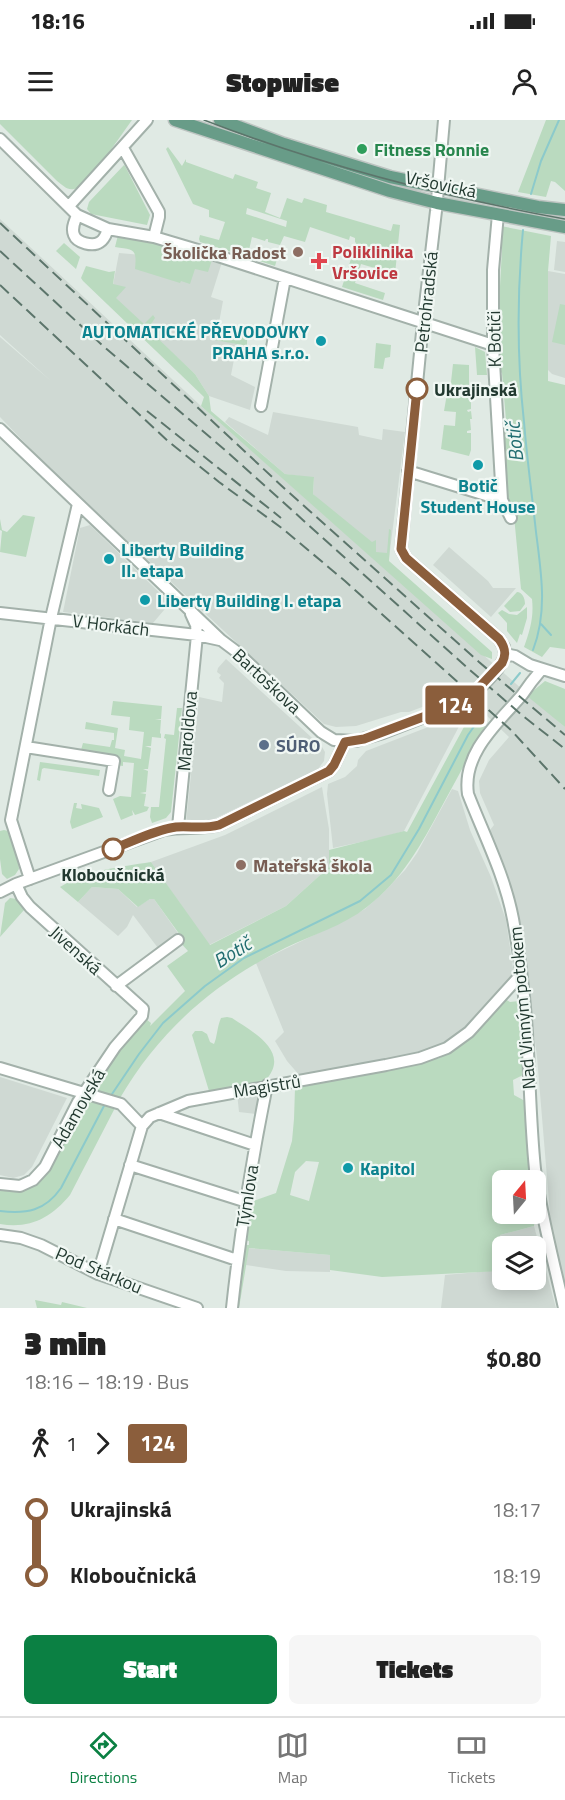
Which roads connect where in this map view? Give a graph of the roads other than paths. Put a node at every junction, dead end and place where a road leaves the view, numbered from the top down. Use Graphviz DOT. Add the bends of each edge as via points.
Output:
graph roads {
  1 [pos="147,120"];
  2 [pos="175,120"];
  3 [pos="220,120"];
  4 [pos="444,120"];
  5 [pos="240,129"];
  6 [pos="0,139"];
  7 [pos="235,141"];
  8 [pos="123,148"];
  9 [pos="438,187"];
  10 [pos="437,203"];
  11 [pos="69,206"];
  12 [pos="565,210"];
  13 [pos="498,214"];
  14 [pos="78,216"];
  15 [pos="565,227"];
  16 [pos="108,229"];
  17 [pos="154,237"];
  18 [pos="285,278"];
  19 [pos="423,322"];
  20 [pos="493,345"];
  21 [pos="261,406"];
  22 [pos="0,429"];
  23 [pos="408,471"];
  24 [pos="502,500"];
  25 [pos="78,504"];
  26 [pos="511,518"];
  27 [pos="186,607"];
  28 [pos="0,613"];
  29 [pos="51,618"];
  30 [pos="173,633"];
  31 [pos="197,635"];
  32 [pos="221,640"];
  33 [pos="505,654"];
  34 [pos="542,669"];
  35 [pos="565,676"];
  36 [pos="345,742"];
  37 [pos="26,747"];
  38 [pos="110,790"];
  39 [pos="178,827"];
  40 [pos="30,879"];
  41 [pos="16,884"];
  42 [pos="0,892"];
  43 [pos="178,940"];
  44 [pos="522,978"];
  45 [pos="116,986"];
  46 [pos="143,1009"];
  47 [pos="0,1068"];
  48 [pos="267,1085"];
  49 [pos="84,1093"];
  50 [pos="159,1113"];
  51 [pos="142,1126"];
  52 [pos="255,1145"];
  53 [pos="130,1165"];
  54 [pos="0,1184"];
  55 [pos="247,1202"];
  56 [pos="114,1219"];
  57 [pos="0,1235"];
  58 [pos="237,1260"];
  59 [pos="98,1274"];
  60 [pos="197,1308"];
  61 [pos="232,1308"];
  62 [pos="564,1308"];
  1 -- 8 [label="street"];
  2 -- 7 [label="main road, Vršovická"];
  3 -- 5 [label="main road, Vršovická"];
  4 -- 9 [label="street, Petrohradská"];
  5 -- 7 [label="main road"];
  5 -- 9 [label="main road, Vršovická" via="390,177"];
  6 -- 11 [label="street"];
  7 -- 10 [label="main road, Vršovická"];
  8 -- 11 [label="street"];
  8 -- 17 [label="street" via="159,212"];
  9 -- 10 [label="street, Petrohradská"];
  9 -- 12 [label="main road, Vršovická"];
  10 -- 13 [label="main road, Vršovická"];
  10 -- 19 [label="street, Petrohradská"];
  11 -- 14 [label="street"];
  13 -- 15 [label="main road, Vršovická"];
  13 -- 20 [label="street, K Botiči"];
  14 -- 16 [label="street"];
  14 -- 16 [label="street" via="73,230 79,241 99,242"];
  16 -- 17 [label="street"];
  17 -- 18 [label="street"];
  18 -- 19 [label="street"];
  18 -- 21 [label="street"];
  19 -- 20 [label="street"];
  19 -- 23 [label="street, Petrohradská"];
  20 -- 24 [label="street, K Botiči"];
  22 -- 25 [label="street, Bartoškova"];
  23 -- 24 [label="street"];
  23 -- 33 [label="street, Petrohradská" via="401,544 406,558 499,639"];
  24 -- 26 [label="street, K Botiči"];
  25 -- 27 [label="street, Bartoškova"];
  25 -- 29 [label="street"];
  27 -- 30 [label="street" via="189,623"];
  27 -- 31 [label="street, Bartoškova" via="194,619"];
  27 -- 32 [label="street, Bartoškova"];
  28 -- 29 [label="street, V Horkách"];
  29 -- 30 [label="street, V Horkách"];
  29 -- 37 [label="street"];
  30 -- 31 [label="street, V Horkách"];
  31 -- 32 [label="street, V Horkách"];
  31 -- 39 [label="street, Maroldova"];
  32 -- 36 [label="street, Bartoškova" via="326,735"];
  33 -- 34 [label="street"];
  33 -- 36 [label="street" via="496,670 463,702 374,736"];
  34 -- 35 [label="street"];
  34 -- 44 [label="street, Nad Vinným potokem" via="478,748 467,784 513,917"];
  36 -- 39 [label="street" via="334,765 321,776 219,825"];
  37 -- 38 [label="street" via="114,761"];
  37 -- 40 [label="street" via="11,820"];
  39 -- 40 [label="street"];
  40 -- 41 [label="street"];
  41 -- 42 [label="street"];
  41 -- 45 [label="street, Jivenská" via="30,907"];
  43 -- 45 [label="street"];
  44 -- 48 [label="street, Magistrů" via="469,1032 447,1048 386,1065"];
  44 -- 62 [label="street, Nad Vinným potokem" via="536,1171"];
  45 -- 46 [label="street, Jivenská"];
  46 -- 49 [label="street, Adamovská" via="142,1016"];
  47 -- 49 [label="street"];
  48 -- 50 [label="street, Magistrů" via="188,1101"];
  48 -- 52 [label="street, Týmlova"];
  49 -- 51 [label="street" via="121,1104"];
  49 -- 54 [label="street, Adamovská" via="45,1167 33,1180 20,1186"];
  50 -- 51 [label="street, Magistrů"];
  50 -- 52 [label="street"];
  51 -- 53 [label="street"];
  52 -- 55 [label="street, Týmlova"];
  53 -- 55 [label="street"];
  53 -- 56 [label="street"];
  55 -- 58 [label="street, Týmlova"];
  56 -- 58 [label="street"];
  56 -- 59 [label="street"];
  57 -- 59 [label="street, Pod Stárkou" via="21,1238"];
  58 -- 61 [label="street, Týmlova"];
  59 -- 60 [label="street, Pod Stárkou"];
}
